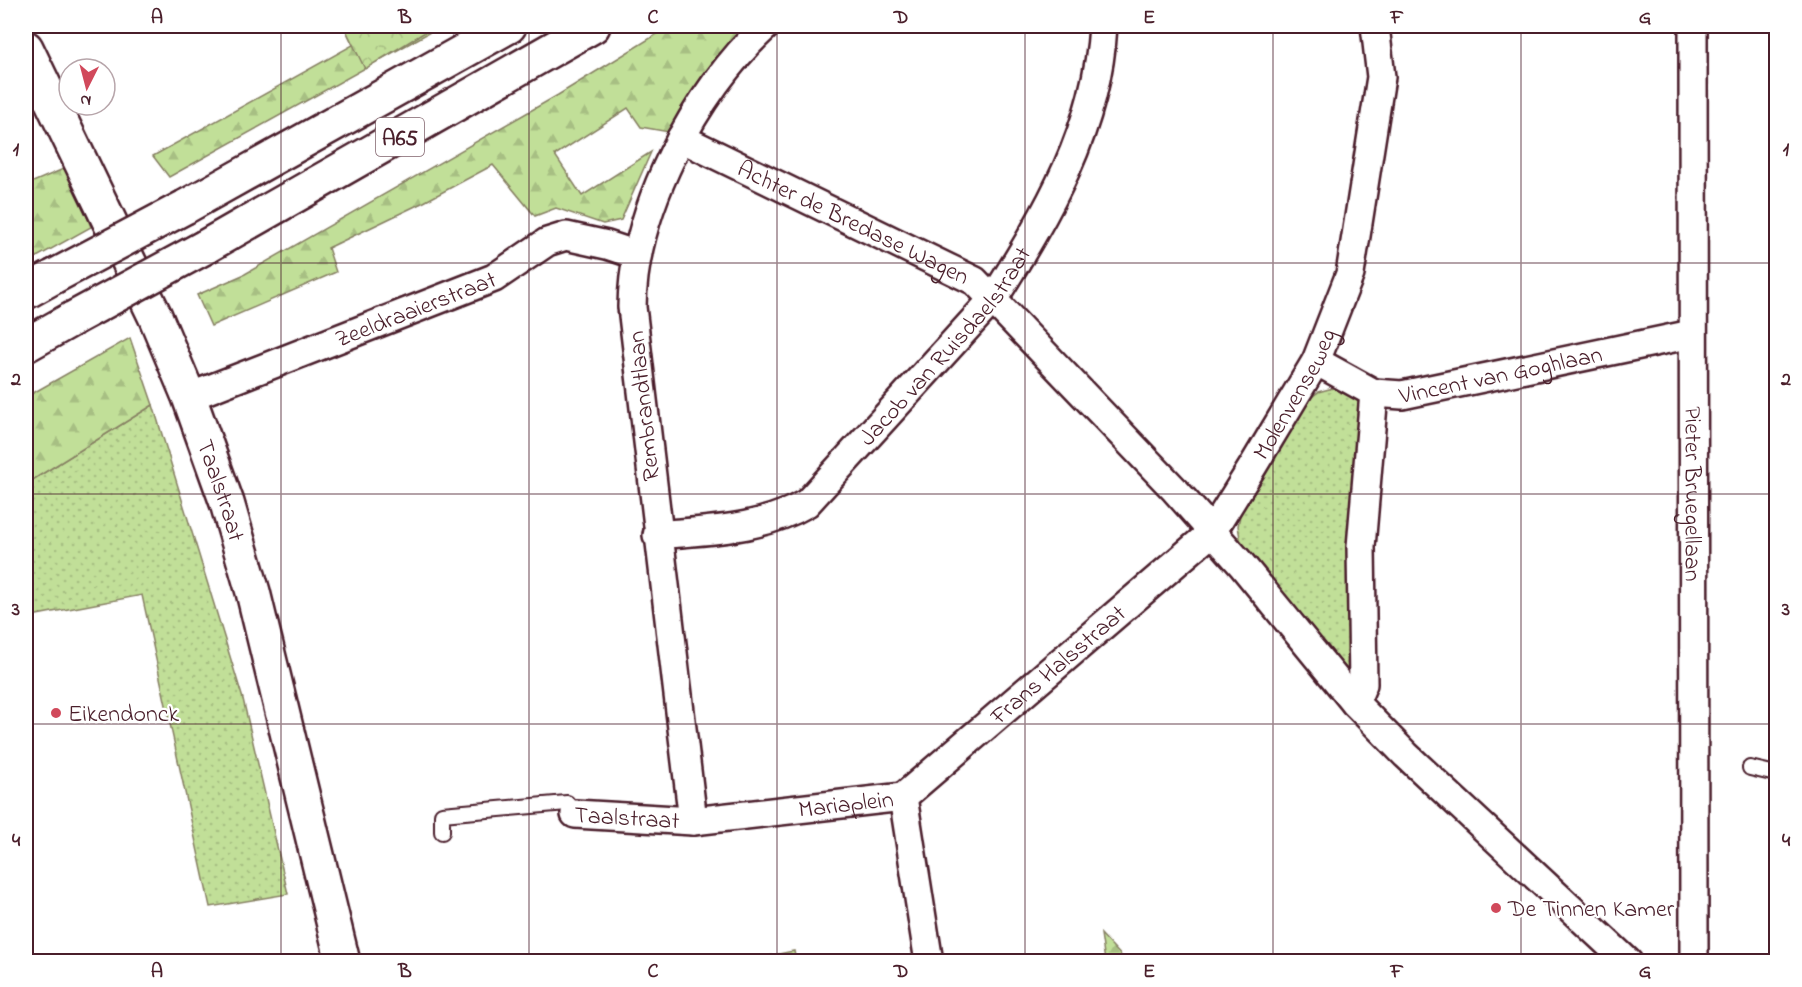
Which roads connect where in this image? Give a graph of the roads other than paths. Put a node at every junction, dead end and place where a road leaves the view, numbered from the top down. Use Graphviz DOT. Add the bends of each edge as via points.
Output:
graph roads {
  1 [pos="509,26"];
  2 [pos="593,26"];
  3 [pos="766,26"];
  4 [pos="1103,26"];
  5 [pos="1376,26"];
  6 [pos="1693,26"];
  7 [pos="26,48"];
  8 [pos="681,138"];
  9 [pos="637,255"];
  10 [pos="39,284"];
  11 [pos="994,298"];
  12 [pos="1692,334"];
  13 [pos="26,345"];
  14 [pos="1316,361"];
  15 [pos="1374,393"];
  16 [pos="189,397"];
  17 [pos="1212,532"];
  18 [pos="657,535"];
  19 [pos="1355,704"];
  20 [pos="1750,768"];
  21 [pos="1776,774"];
  22 [pos="903,797"];
  23 [pos="575,814"];
  24 [pos="693,821"];
  25 [pos="442,832"];
  26 [pos="343,962"];
  27 [pos="929,962"];
  28 [pos="1628,962"];
  29 [pos="1694,962"];
  1 -- 10 [label="main road, A65, bridge"];
  2 -- 13 [label="main road, A65, bridge"];
  3 -- 8 [label="street, Rembrandtlaan" via="719,75"];
  4 -- 11 [label="street, Jacob van Ruisdaelstraat" via="1092,103 1076,152"];
  5 -- 14 [label="street, Molenvenseweg" via="1381,77 1350,274"];
  6 -- 12 [label="street, Pieter Bruegellaan"];
  7 -- 16 [label="main road, Taalstraat" via="105,209"];
  8 -- 9 [label="street, Rembrandtlaan" via="648,213"];
  8 -- 11 [label="street, Achter de Bredase Wagen" via="975,281"];
  9 -- 16 [label="street, Zeeldraaierstraat" via="566,236 547,242 494,278"];
  9 -- 18 [label="street, Rembrandtlaan" via="632,307"];
  11 -- 17 [label="street, Achter de Bredase Wagen"];
  11 -- 18 [label="street, Jacob van Ruisdaelstraat" via="807,502 787,514 751,525"];
  12 -- 15 [label="street, Vincent van Goghlaan" via="1402,395"];
  12 -- 29 [label="street, Pieter Bruegellaan"];
  14 -- 15 [label="street, Vincent van Goghlaan"];
  14 -- 17 [label="street, Molenvenseweg"];
  15 -- 19 [label="street" via="1361,547 1364,684"];
  16 -- 26 [label="main road, Taalstraat" via="227,503 253,592"];
  17 -- 19 [label="street"];
  17 -- 22 [label="street, Frans Halsstraat"];
  18 -- 24 [label="street, Rembrandtlaan"];
  19 -- 28 [label="street"];
  20 -- 21 [label="lane"];
  22 -- 24 [label="street, Mariaplein"];
  22 -- 27 [label="street, Mariaplein"];
  23 -- 24 [label="street, Taalstraat"];
  23 -- 25 [label="lane, Taalstraat" via="567,803 442,814"];
}
